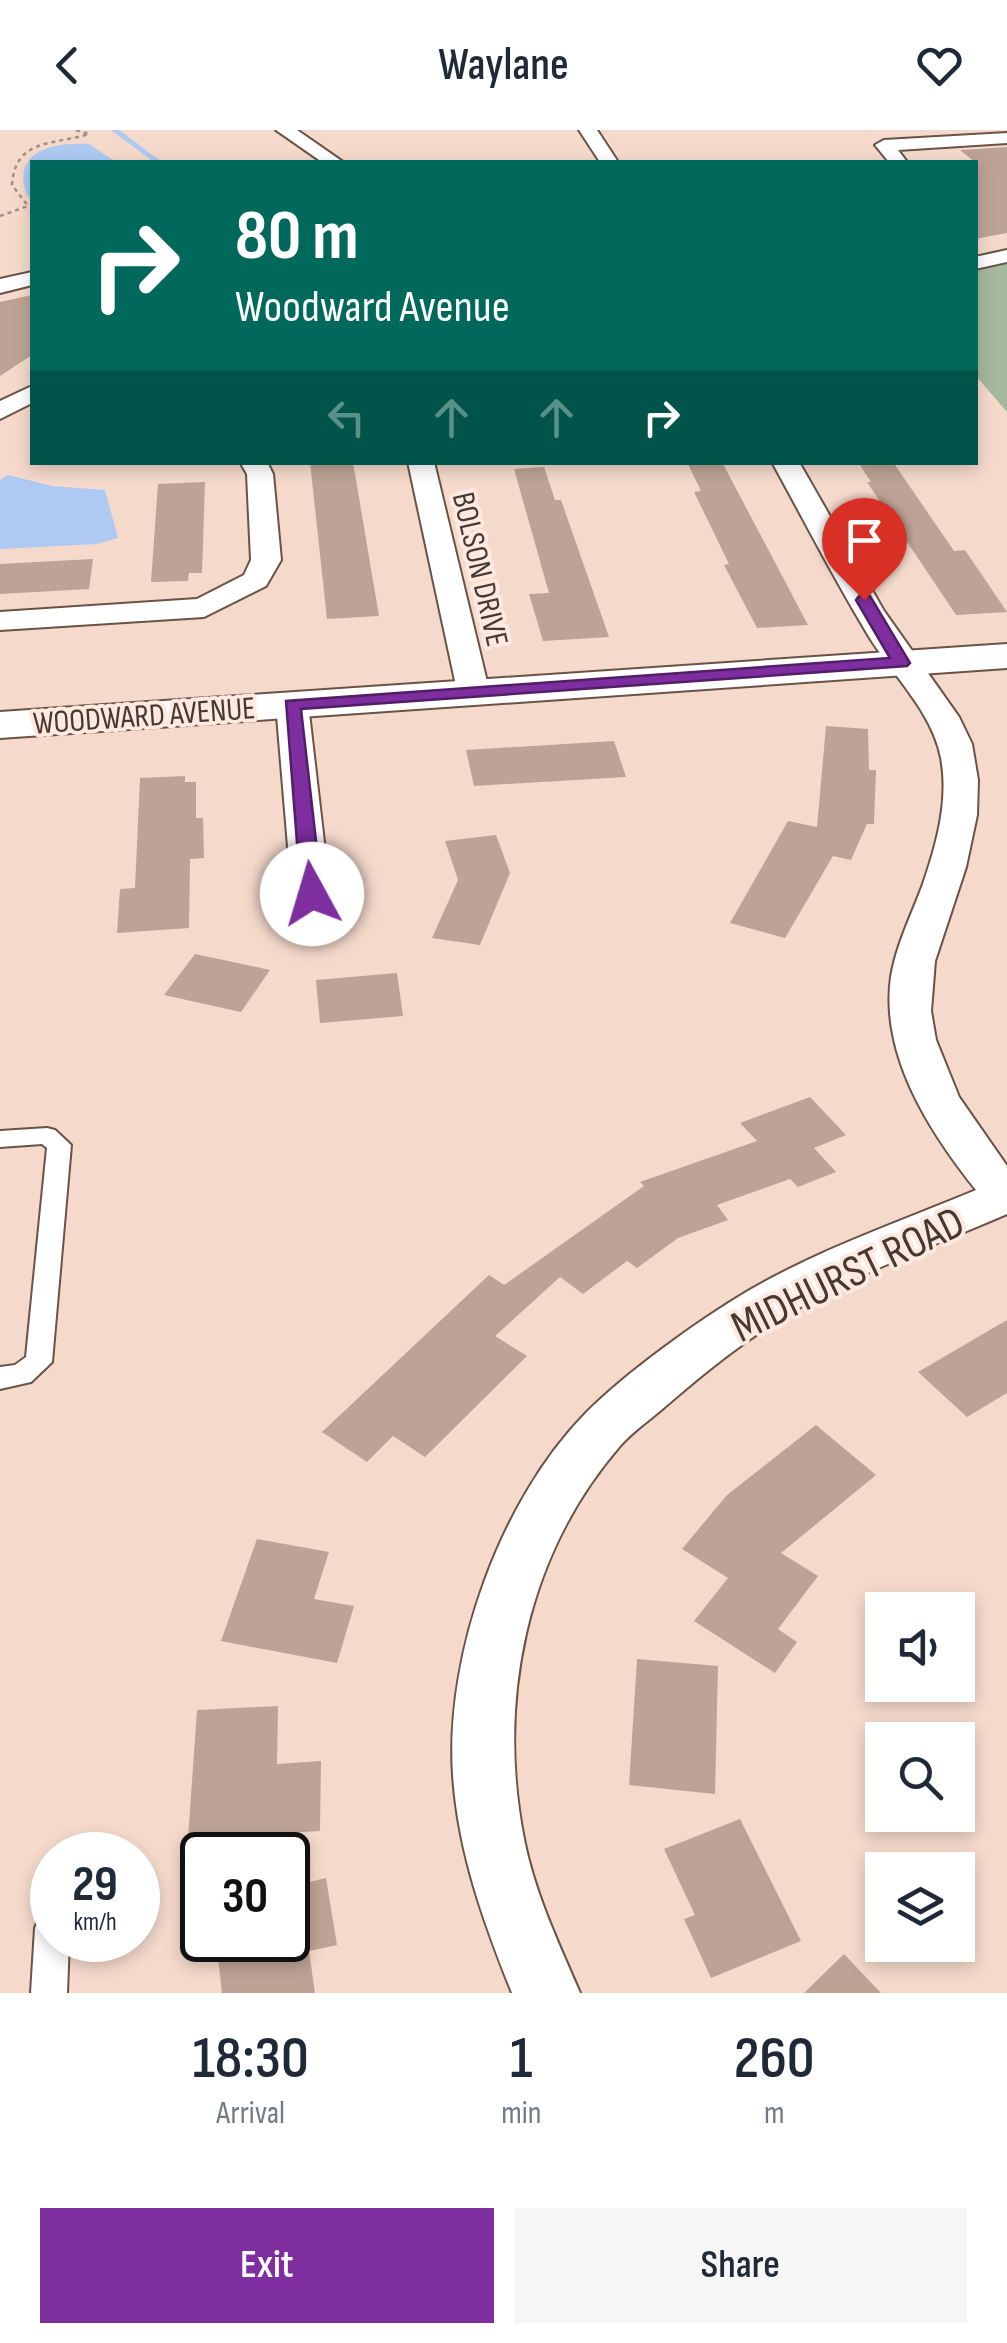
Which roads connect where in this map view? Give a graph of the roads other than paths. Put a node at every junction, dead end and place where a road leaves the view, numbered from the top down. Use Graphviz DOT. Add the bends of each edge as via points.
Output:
graph roads {
  1 [pos="285,130"];
  2 [pos="588,130"];
  3 [pos="1007,138"];
  4 [pos="331,160"];
  5 [pos="608,160"];
  6 [pos="896,160"];
  7 [pos="1007,256"];
  8 [pos="978,262"];
  9 [pos="30,278"];
  10 [pos="0,286"];
  11 [pos="255,465"];
  12 [pos="422,465"];
  13 [pos="787,465"];
  14 [pos="0,621"];
  15 [pos="1007,656"];
  16 [pos="901,663"];
  17 [pos="473,690"];
  18 [pos="292,704"];
  19 [pos="0,725"];
  20 [pos="312,894"];
  21 [pos="0,1139"];
  22 [pos="1006,1196"];
  23 [pos="0,1378"];
  24 [pos="51,1962"];
  25 [pos="50,1993"];
  26 [pos="546,1993"];
  1 -- 4 [label="street"];
  2 -- 5 [label="street"];
  3 -- 6 [label="street" via="884,145"];
  7 -- 8 [label="street"];
  9 -- 10 [label="street"];
  11 -- 14 [label="street" via="265,567 256,580 204,608"];
  12 -- 17 [label="street, BOLSON DRIVE"];
  13 -- 16 [label="street"];
  15 -- 16 [label="main road, WOODWARD AVENUE"];
  16 -- 17 [label="main road, WOODWARD AVENUE"];
  16 -- 22 [label="street" via="943,712 962,792 952,856 911,980 914,1037 946,1112"];
  17 -- 18 [label="main road, WOODWARD AVENUE"];
  18 -- 19 [label="main road, WOODWARD AVENUE"];
  18 -- 20 [label="street"];
  21 -- 23 [label="lane" via="47,1136 59,1145 40,1362 21,1376"];
  22 -- 26 [label="street, MIDHURST ROAD" via="811,1281 700,1348 600,1432 538,1525 495,1627 481,1746 487,1815 504,1888"];
  24 -- 25 [label="lane"];
}
